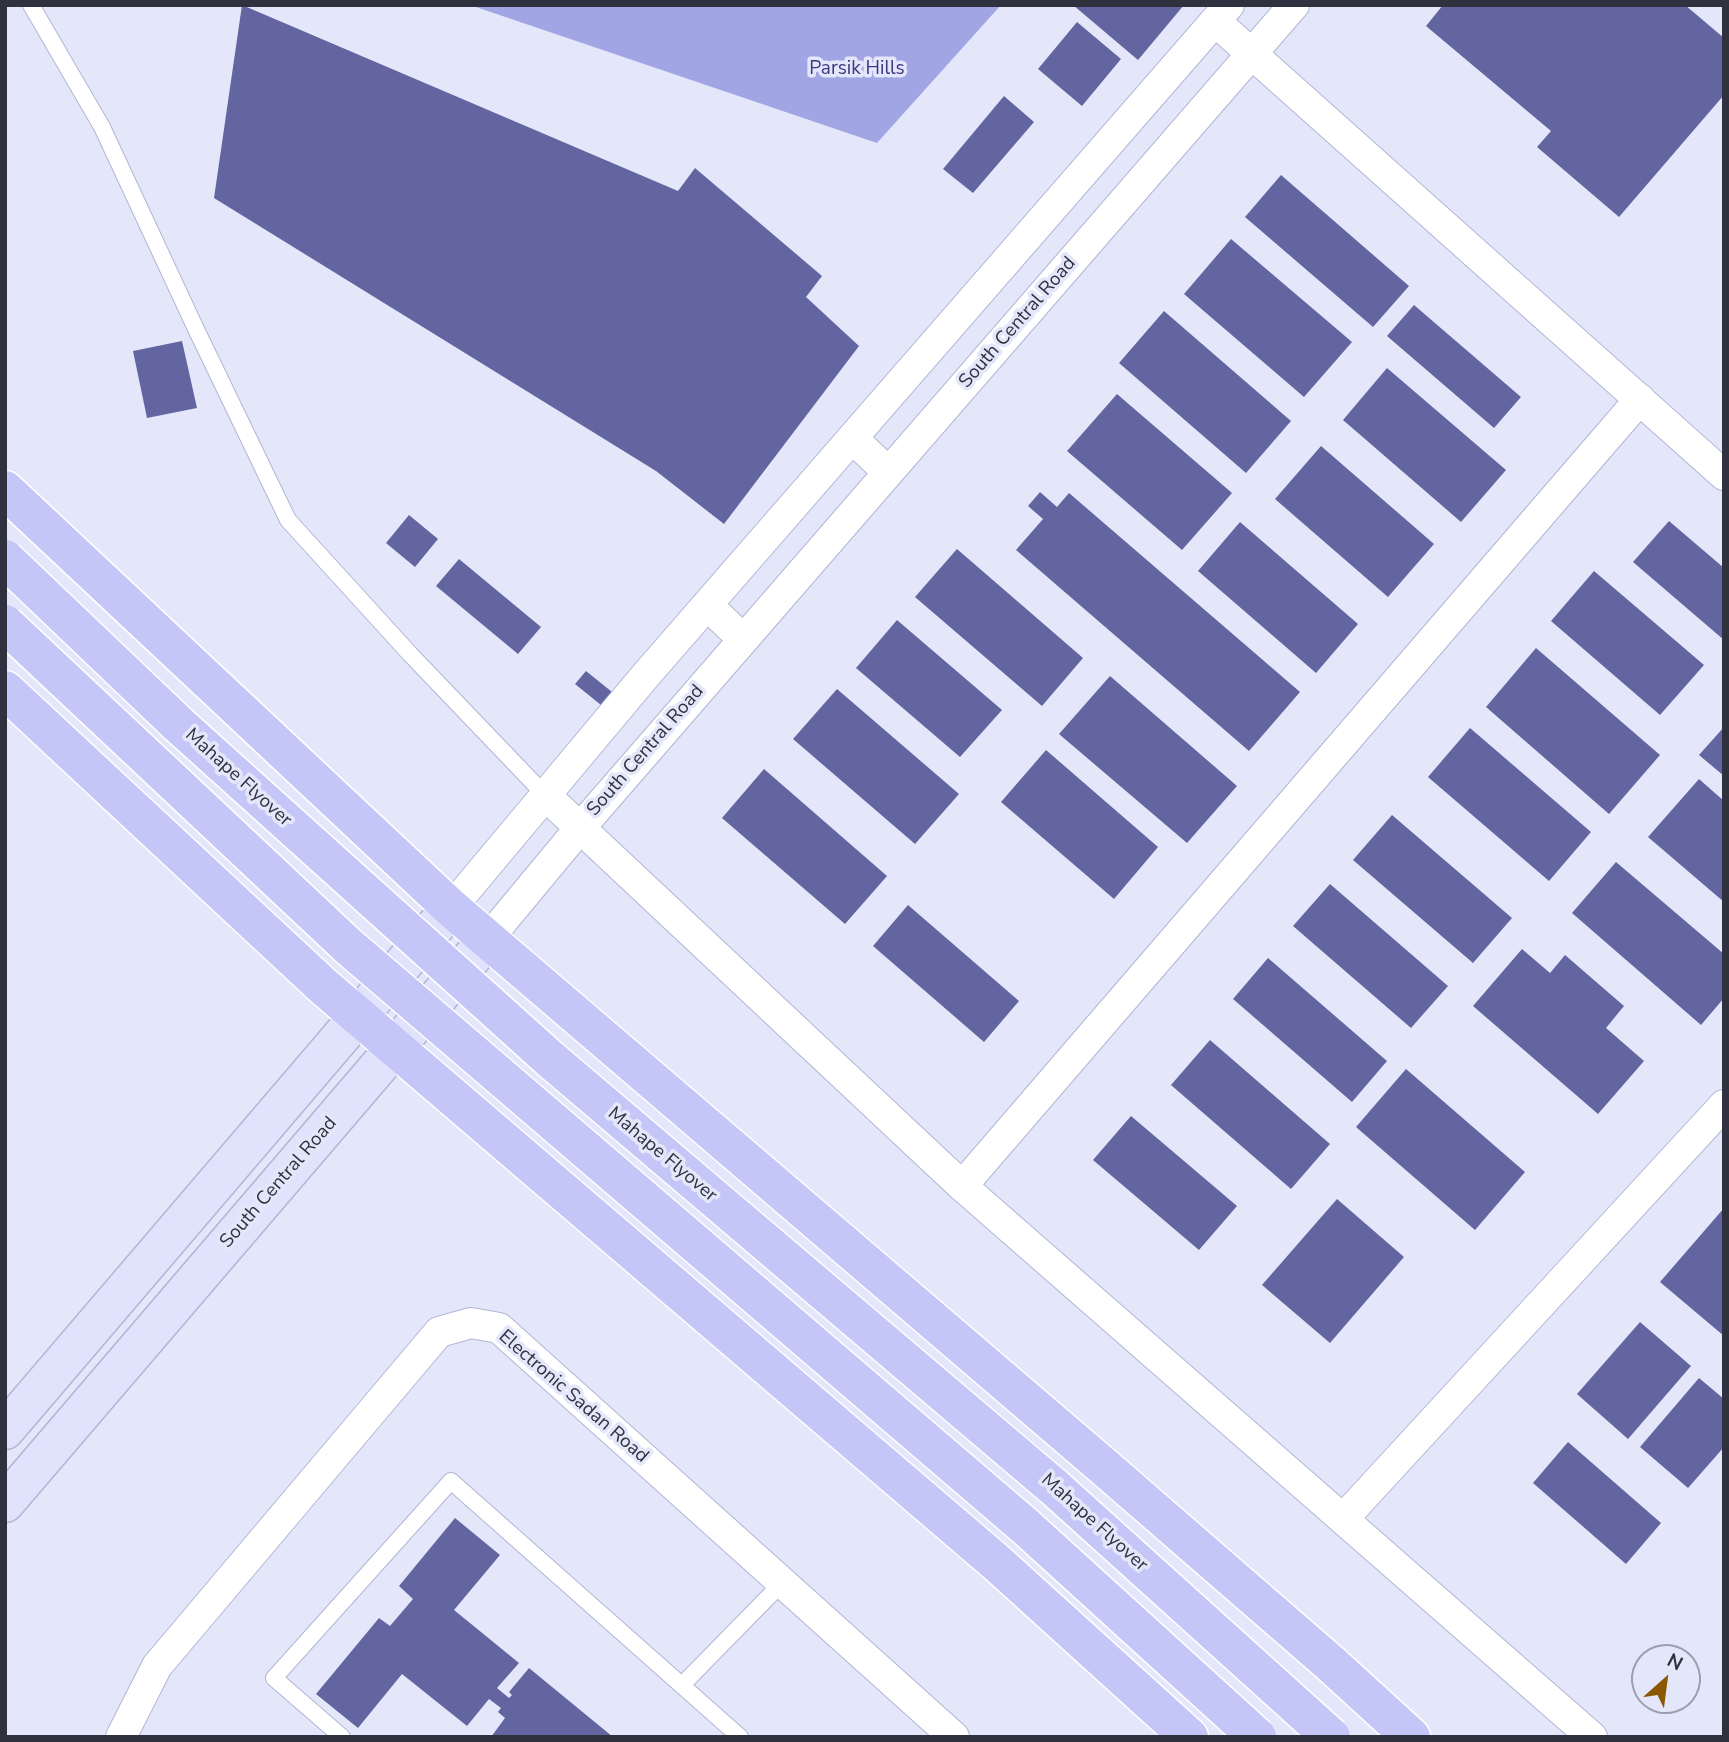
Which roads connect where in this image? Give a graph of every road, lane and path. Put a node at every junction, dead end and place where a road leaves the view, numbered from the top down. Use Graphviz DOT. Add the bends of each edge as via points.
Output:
graph roads {
  1 [pos="31,5"];
  2 [pos="1294,5"];
  3 [pos="1222,13"];
  4 [pos="1252,53"];
  5 [pos="1017,248"];
  6 [pos="1049,286"];
  7 [pos="1640,399"];
  8 [pos="852,438"];
  9 [pos="888,472"];
  10 [pos="1724,475"];
  11 [pos="5,490"];
  12 [pos="5,559"];
  13 [pos="707,605"];
  14 [pos="5,624"];
  15 [pos="743,639"];
  16 [pos="5,690"];
  17 [pos="545,795"];
  18 [pos="580,828"];
  19 [pos="451,908"];
  20 [pos="487,940"];
  21 [pos="357,1017"];
  22 [pos="394,1049"];
  23 [pos="1724,1105"];
  24 [pos="962,1186"];
  25 [pos="5,1430"];
  26 [pos="5,1503"];
  27 [pos="1343,1519"];
  28 [pos="782,1583"];
  29 [pos="682,1685"];
  30 [pos="121,1737"];
  31 [pos="342,1737"];
  32 [pos="740,1737"];
  33 [pos="954,1737"];
  34 [pos="1189,1737"];
  35 [pos="1257,1737"];
  36 [pos="1331,1737"];
  37 [pos="1411,1737"];
  38 [pos="1592,1737"];
  1 -- 17 [label="lane" via="102,127 288,520"];
  2 -- 4 [label="street, South Central Road"];
  3 -- 4 [label="street"];
  3 -- 5 [label="street"];
  4 -- 6 [label="street, South Central Road"];
  4 -- 7 [label="street"];
  5 -- 6 [label="street"];
  5 -- 8 [label="street"];
  6 -- 9 [label="street, South Central Road"];
  7 -- 10 [label="street"];
  7 -- 24 [label="street"];
  8 -- 9 [label="street"];
  8 -- 13 [label="street"];
  9 -- 15 [label="street, South Central Road"];
  11 -- 19 [label="main road"];
  12 -- 36 [label="main road, Mahape Flyover, bridge" via="178,724 550,1059 1055,1488"];
  13 -- 15 [label="street"];
  13 -- 17 [label="street"];
  14 -- 35 [label="main road, bridge" via="348,946 1026,1527"];
  15 -- 18 [label="street, South Central Road"];
  16 -- 21 [label="main road"];
  17 -- 18 [label="street"];
  17 -- 19 [label="street"];
  18 -- 20 [label="street, South Central Road"];
  18 -- 24 [label="street"];
  19 -- 20 [label="main road"];
  19 -- 21 [label="main road"];
  20 -- 22 [label="main road, South Central Road"];
  20 -- 37 [label="main road" via="1103,1466"];
  21 -- 22 [label="main road"];
  21 -- 25 [label="main road"];
  22 -- 26 [label="main road, South Central Road"];
  22 -- 34 [label="main road" via="986,1554"];
  23 -- 27 [label="street"];
  24 -- 27 [label="street"];
  27 -- 38 [label="street"];
  28 -- 29 [label="lane"];
  28 -- 30 [label="street, Electronic Sadan Road" via="499,1328 471,1323 439,1332 430,1342 157,1666"];
  28 -- 33 [label="street, Electronic Sadan Road"];
  29 -- 31 [label="lane" via="451,1481 274,1678"];
  29 -- 32 [label="lane"];
}
